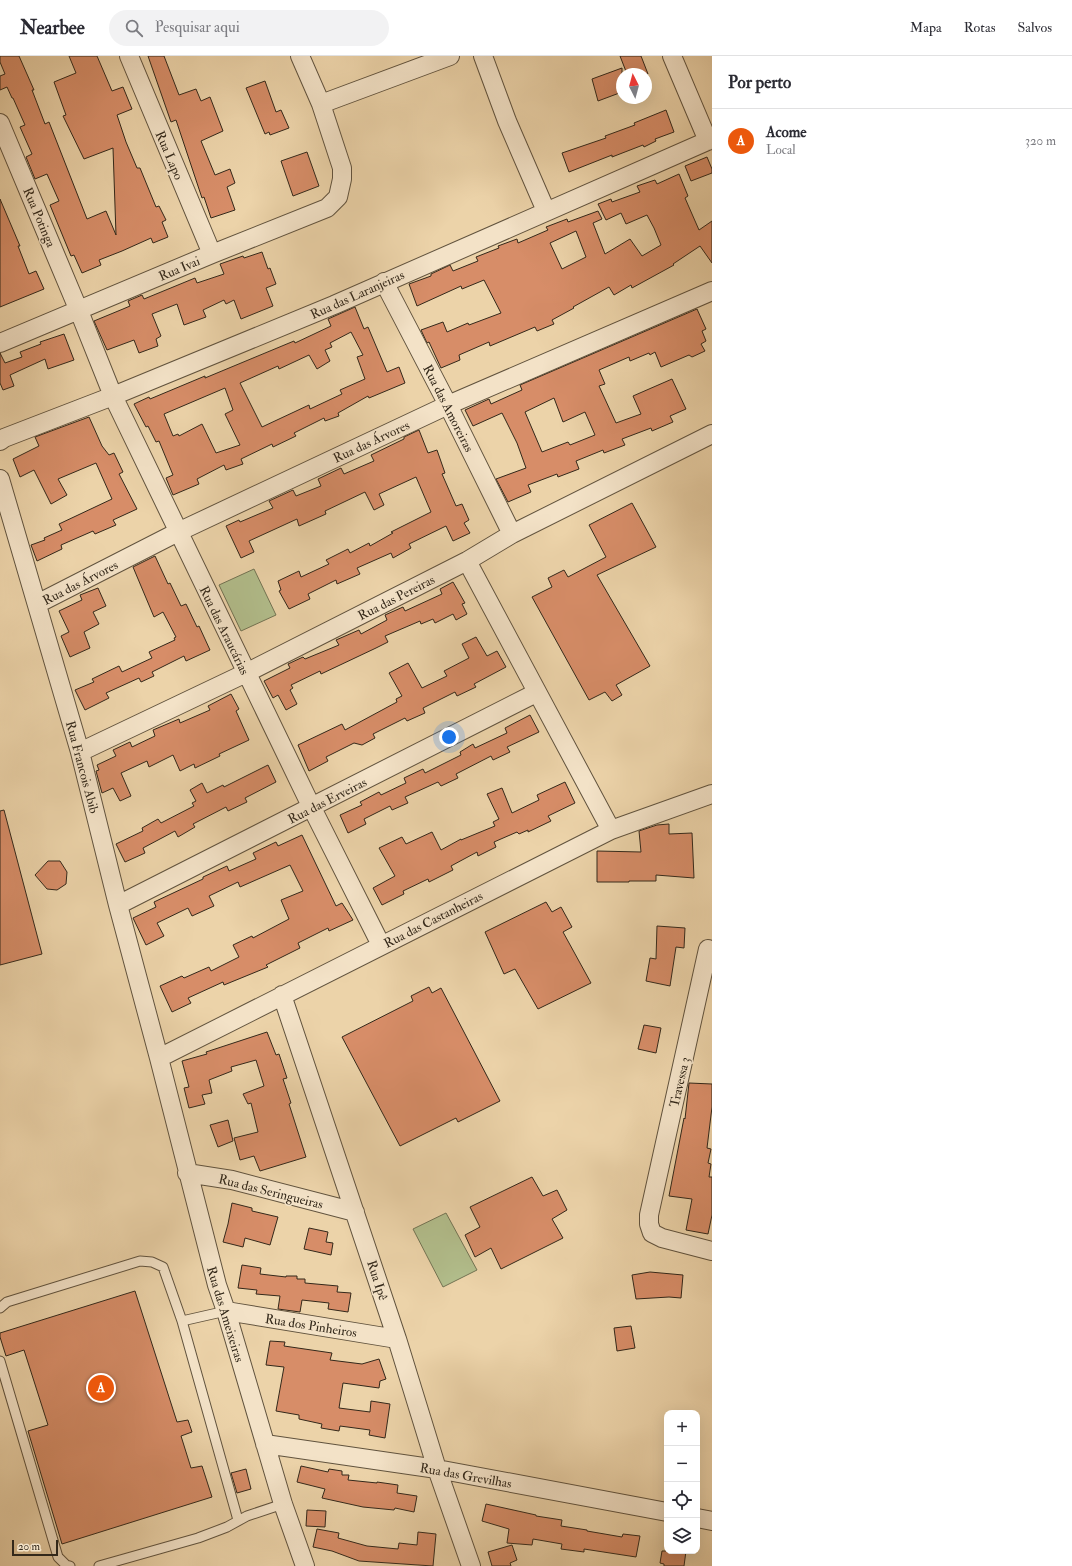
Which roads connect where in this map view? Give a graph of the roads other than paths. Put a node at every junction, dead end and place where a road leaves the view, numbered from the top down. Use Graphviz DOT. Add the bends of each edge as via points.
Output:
graph roads {
  1 [pos="129,56"];
  2 [pos="300,56"];
  3 [pos="450,56"];
  4 [pos="483,56"];
  5 [pos="672,56"];
  6 [pos="321,104"];
  7 [pos="0,123"];
  8 [pos="710,140"];
  9 [pos="546,212"];
  10 [pos="212,254"];
  11 [pos="384,282"];
  12 [pos="712,291"];
  13 [pos="79,311"];
  14 [pos="0,343"];
  15 [pos="113,396"];
  16 [pos="448,405"];
  17 [pos="711,434"];
  18 [pos="0,441"];
  19 [pos="0,479"];
  20 [pos="178,532"];
  21 [pos="512,534"];
  22 [pos="467,561"];
  23 [pos="37,604"];
  24 [pos="246,673"];
  25 [pos="536,693"];
  26 [pos="80,752"];
  27 [pos="712,794"];
  28 [pos="312,808"];
  29 [pos="611,830"];
  30 [pos="118,905"];
  31 [pos="381,945"];
  32 [pos="708,949"];
  33 [pos="706,990"];
  34 [pos="282,996"];
  35 [pos="159,1058"];
  36 [pos="187,1173"];
  37 [pos="355,1212"];
  38 [pos="712,1251"];
  39 [pos="0,1308"];
  40 [pos="226,1311"];
  41 [pos="182,1321"];
  42 [pos="397,1339"];
  43 [pos="0,1361"];
  44 [pos="265,1444"];
  45 [pos="437,1469"];
  46 [pos="283,1504"];
  47 [pos="664,1511"];
  48 [pos="700,1519"];
  49 [pos="238,1520"];
  50 [pos="712,1521"];
  51 [pos="130,1557"];
  52 [pos="70,1566"];
  53 [pos="99,1566"];
  54 [pos="133,1566"];
  55 [pos="305,1566"];
  56 [pos="471,1566"];
  1 -- 10 [label="street, Rua Lapo"];
  2 -- 6 [label="street"];
  3 -- 6 [label="street"];
  4 -- 9 [label="street" via="507,121"];
  5 -- 8 [label="street"];
  6 -- 10 [label="street, Rua Ivai" via="342,168 338,197 327,208"];
  7 -- 13 [label="street, Rua Potinga"];
  8 -- 9 [label="street, Rua das Laranjeiras"];
  9 -- 11 [label="street, Rua das Laranjeiras"];
  10 -- 13 [label="street, Rua Ivai"];
  11 -- 15 [label="street, Rua das Laranjeiras"];
  11 -- 16 [label="street, Rua das Amoreiras"];
  12 -- 16 [label="street, Rua das Árvores"];
  13 -- 14 [label="street, Rua Ivai"];
  13 -- 15 [label="street, Rua das Araucárias"];
  15 -- 18 [label="street, Rua das Laranjeiras"];
  15 -- 20 [label="street, Rua das Araucárias"];
  16 -- 20 [label="street, Rua das Árvores"];
  16 -- 21 [label="street, Rua das Amoreiras"];
  17 -- 21 [label="street, Rua das Pereiras"];
  19 -- 23 [label="street, Rua Francois Abib"];
  20 -- 23 [label="street, Rua das Árvores"];
  20 -- 24 [label="street, Rua das Araucárias"];
  21 -- 22 [label="street, Rua das Pereiras"];
  22 -- 24 [label="street, Rua das Pereiras"];
  22 -- 25 [label="street"];
  23 -- 26 [label="street, Rua Francois Abib"];
  24 -- 26 [label="street, Rua das Pereiras"];
  24 -- 28 [label="street, Rua das Araucárias"];
  25 -- 28 [label="street, Rua das Erveiras"];
  25 -- 29 [label="street"];
  26 -- 30 [label="street, Rua Francois Abib"];
  27 -- 29 [label="street, Rua das Castanheiras"];
  28 -- 30 [label="street, Rua das Erveiras"];
  28 -- 31 [label="street, Rua das Araucárias"];
  29 -- 31 [label="street, Rua das Castanheiras"];
  30 -- 35 [label="street, Rua Francois Abib"];
  31 -- 34 [label="street, Rua das Castanheiras"];
  32 -- 33 [label="street, Travessa 3"];
  33 -- 38 [label="street, Travessa 3" via="649,1215 649,1224 652,1233 662,1238"];
  34 -- 35 [label="street, Rua das Castanheiras"];
  34 -- 37 [label="street, Rua Ipê"];
  35 -- 36 [label="street, Rua das Ameixeiras"];
  36 -- 37 [label="street, Rua das Seringueiras" via="232,1180"];
  36 -- 40 [label="street, Rua das Ameixeiras"];
  37 -- 42 [label="street, Rua Ipê"];
  39 -- 41 [label="lane" via="7,1302 140,1261 152,1262 163,1267"];
  40 -- 41 [label="lane"];
  40 -- 42 [label="street, Rua dos Pinheiros"];
  40 -- 44 [label="street, Rua das Ameixeiras"];
  41 -- 49 [label="lane"];
  42 -- 45 [label="street, Rua Ipê"];
  43 -- 52 [label="lane" via="58,1557 66,1566"];
  44 -- 45 [label="street, Rua das Grevilhas"];
  44 -- 46 [label="street, Rua das Ameixeiras"];
  45 -- 47 [label="street, Rua das Grevilhas"];
  45 -- 56 [label="street, Rua Ipê"];
  46 -- 49 [label="lane"];
  46 -- 55 [label="street, Rua das Ameixeiras"];
  48 -- 50 [label="street"];
  49 -- 51 [label="lane" via="198,1538"];
  51 -- 53 [label="lane"];
  51 -- 54 [label="lane"];
}
